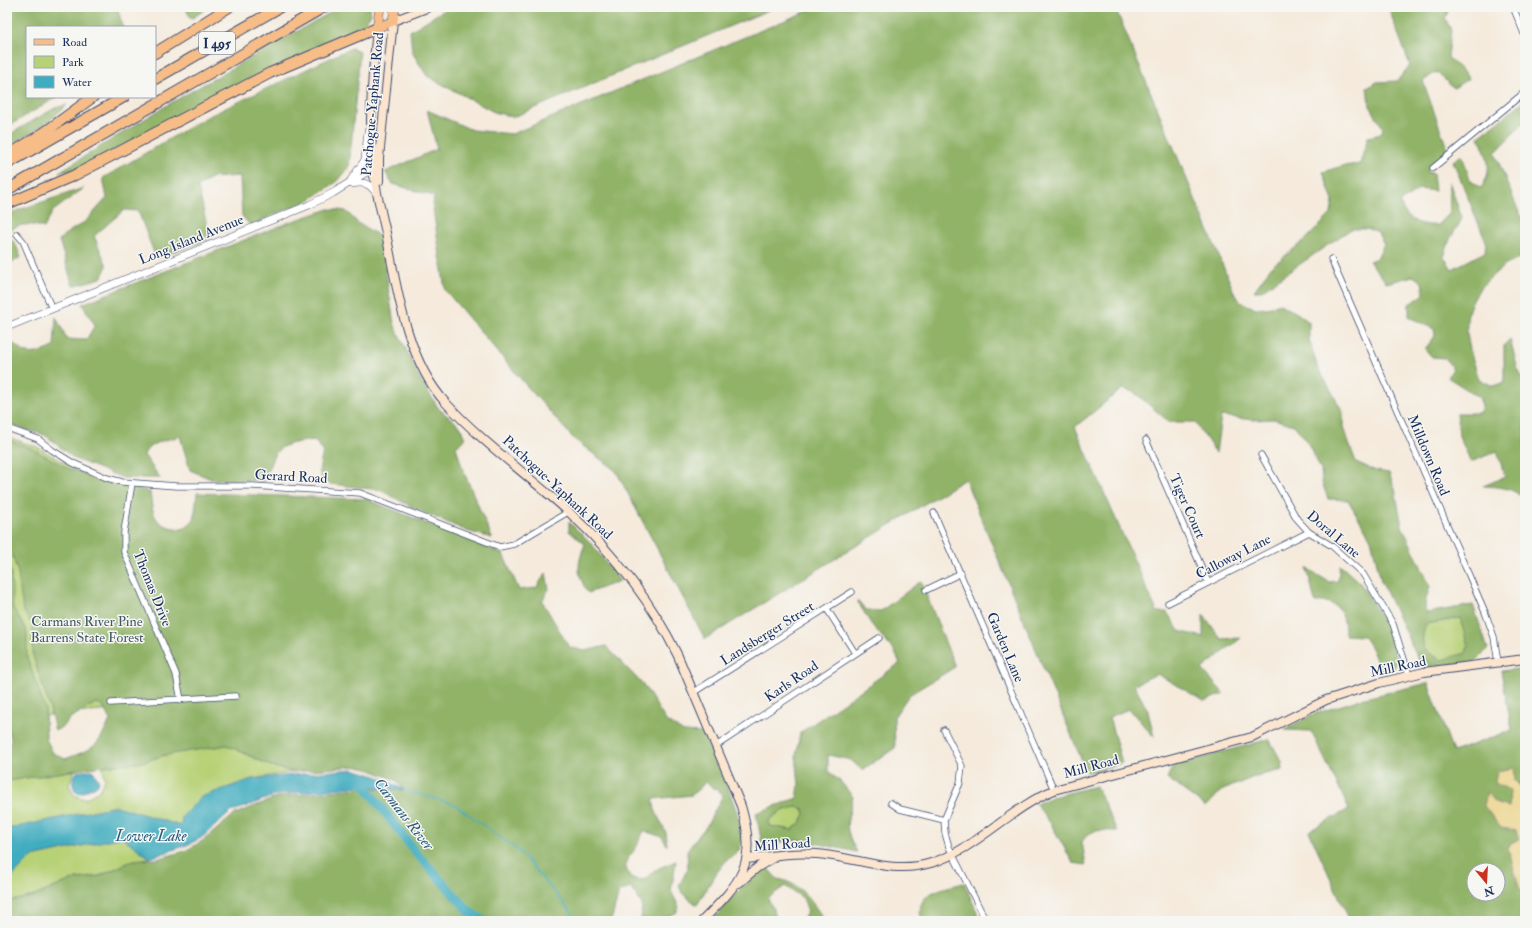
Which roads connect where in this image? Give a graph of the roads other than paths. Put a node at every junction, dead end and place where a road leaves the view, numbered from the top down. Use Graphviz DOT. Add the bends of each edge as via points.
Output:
graph roads {
  1 [pos="229,7"];
  2 [pos="280,7"];
  3 [pos="324,7"];
  4 [pos="380,7"];
  5 [pos="394,7"];
  6 [pos="429,7"];
  7 [pos="1513,7"];
  8 [pos="393,21"];
  9 [pos="377,28"];
  10 [pos="1525,36"];
  11 [pos="156,52"];
  12 [pos="156,78"];
  13 [pos="1525,92"];
  14 [pos="92,98"];
  15 [pos="122,98"];
  16 [pos="371,99"];
  17 [pos="7,156"];
  18 [pos="7,164"];
  19 [pos="376,166"];
  20 [pos="1433,168"];
  21 [pos="345,186"];
  22 [pos="7,190"];
  23 [pos="376,193"];
  24 [pos="7,204"];
  25 [pos="380,204"];
  26 [pos="17,234"];
  27 [pos="1331,259"];
  28 [pos="52,310"];
  29 [pos="7,327"];
  30 [pos="7,428"];
  31 [pos="1146,440"];
  32 [pos="1261,455"];
  33 [pos="132,483"];
  34 [pos="568,512"];
  35 [pos="934,513"];
  36 [pos="1309,532"];
  37 [pos="961,573"];
  38 [pos="1208,582"];
  39 [pos="926,590"];
  40 [pos="852,592"];
  41 [pos="1168,603"];
  42 [pos="826,609"];
  43 [pos="880,638"];
  44 [pos="855,654"];
  45 [pos="1525,659"];
  46 [pos="1498,662"];
  47 [pos="1409,675"];
  48 [pos="694,692"];
  49 [pos="236,696"];
  50 [pos="181,700"];
  51 [pos="111,703"];
  52 [pos="944,730"];
  53 [pos="716,746"];
  54 [pos="1054,790"];
  55 [pos="891,803"];
  56 [pos="944,820"];
  57 [pos="952,854"];
  58 [pos="779,855"];
  59 [pos="747,859"];
  60 [pos="734,887"];
  61 [pos="702,921"];
  62 [pos="986,921"];
  1 -- 11 [label="highway"];
  2 -- 12 [label="highway, I 495"];
  3 -- 22 [label="highway, I 495"];
  4 -- 9 [label="main road, Patchogue-Yaphank Road"];
  5 -- 8 [label="main road, Patchogue-Yaphank Road"];
  6 -- 8 [label="main road"];
  7 -- 10 [label="street"];
  8 -- 9 [label="main road"];
  8 -- 19 [label="main road, Patchogue-Yaphank Road"];
  9 -- 16 [label="main road, Patchogue-Yaphank Road"];
  9 -- 24 [label="highway" via="270,73 75,174"];
  13 -- 20 [label="street"];
  14 -- 17 [label="highway"];
  15 -- 18 [label="highway"];
  16 -- 19 [label="main road, Patchogue-Yaphank Road"];
  16 -- 21 [label="street" via="365,160"];
  19 -- 21 [label="street, Long Island Avenue"];
  19 -- 23 [label="main road, Patchogue-Yaphank Road"];
  19 -- 25 [label="main road, Patchogue-Yaphank Road"];
  21 -- 23 [label="street" via="366,183"];
  21 -- 28 [label="street, Long Island Avenue" via="297,210"];
  23 -- 25 [label="main road, Patchogue-Yaphank Road"];
  25 -- 34 [label="main road, Patchogue-Yaphank Road" via="406,325 423,368 436,390 464,420"];
  26 -- 28 [label="street" via="23,241"];
  27 -- 46 [label="street, Milldown Road" via="1485,612 1494,637"];
  28 -- 29 [label="street, Long Island Avenue"];
  30 -- 33 [label="street, Gerard Road" via="38,439 52,450 92,472"];
  31 -- 38 [label="street, Tiger Court"];
  32 -- 36 [label="street, Doral Lane" via="1287,504"];
  33 -- 34 [label="street, Gerard Road" via="253,486 360,493 500,547 514,544"];
  33 -- 50 [label="street, Thomas Drive" via="124,532 124,552 176,674"];
  34 -- 48 [label="main road, Patchogue-Yaphank Road" via="614,558 641,593 667,633"];
  35 -- 37 [label="street, Garden Lane"];
  36 -- 38 [label="street, Calloway Lane"];
  36 -- 47 [label="street, Doral Lane" via="1332,546 1363,574 1393,624"];
  37 -- 39 [label="street"];
  37 -- 54 [label="street, Garden Lane"];
  38 -- 41 [label="street, Calloway Lane"];
  40 -- 42 [label="street, Landsberger Street"];
  42 -- 44 [label="street"];
  42 -- 48 [label="street, Landsberger Street"];
  43 -- 44 [label="street, Karls Road"];
  44 -- 53 [label="street, Karls Road"];
  45 -- 46 [label="main road, Mill Road"];
  46 -- 47 [label="main road, Mill Road"];
  47 -- 54 [label="main road, Mill Road" via="1326,700 1252,737"];
  48 -- 53 [label="main road, Patchogue-Yaphank Road"];
  49 -- 50 [label="street"];
  50 -- 51 [label="street"];
  52 -- 56 [label="street" via="962,766 960,783"];
  53 -- 59 [label="main road, Patchogue-Yaphank Road" via="744,813 748,842"];
  54 -- 57 [label="main road, Mill Road" via="1030,801"];
  55 -- 56 [label="street" via="900,809"];
  56 -- 57 [label="street" via="946,838"];
  57 -- 58 [label="main road, Mill Road" via="924,864 897,867 816,854"];
  57 -- 62 [label="street"];
  58 -- 59 [label="main road, Mill Road"];
  58 -- 60 [label="main road" via="763,863"];
  59 -- 60 [label="main road, Mill Road"];
  60 -- 61 [label="main road, Mill Road"];
}
